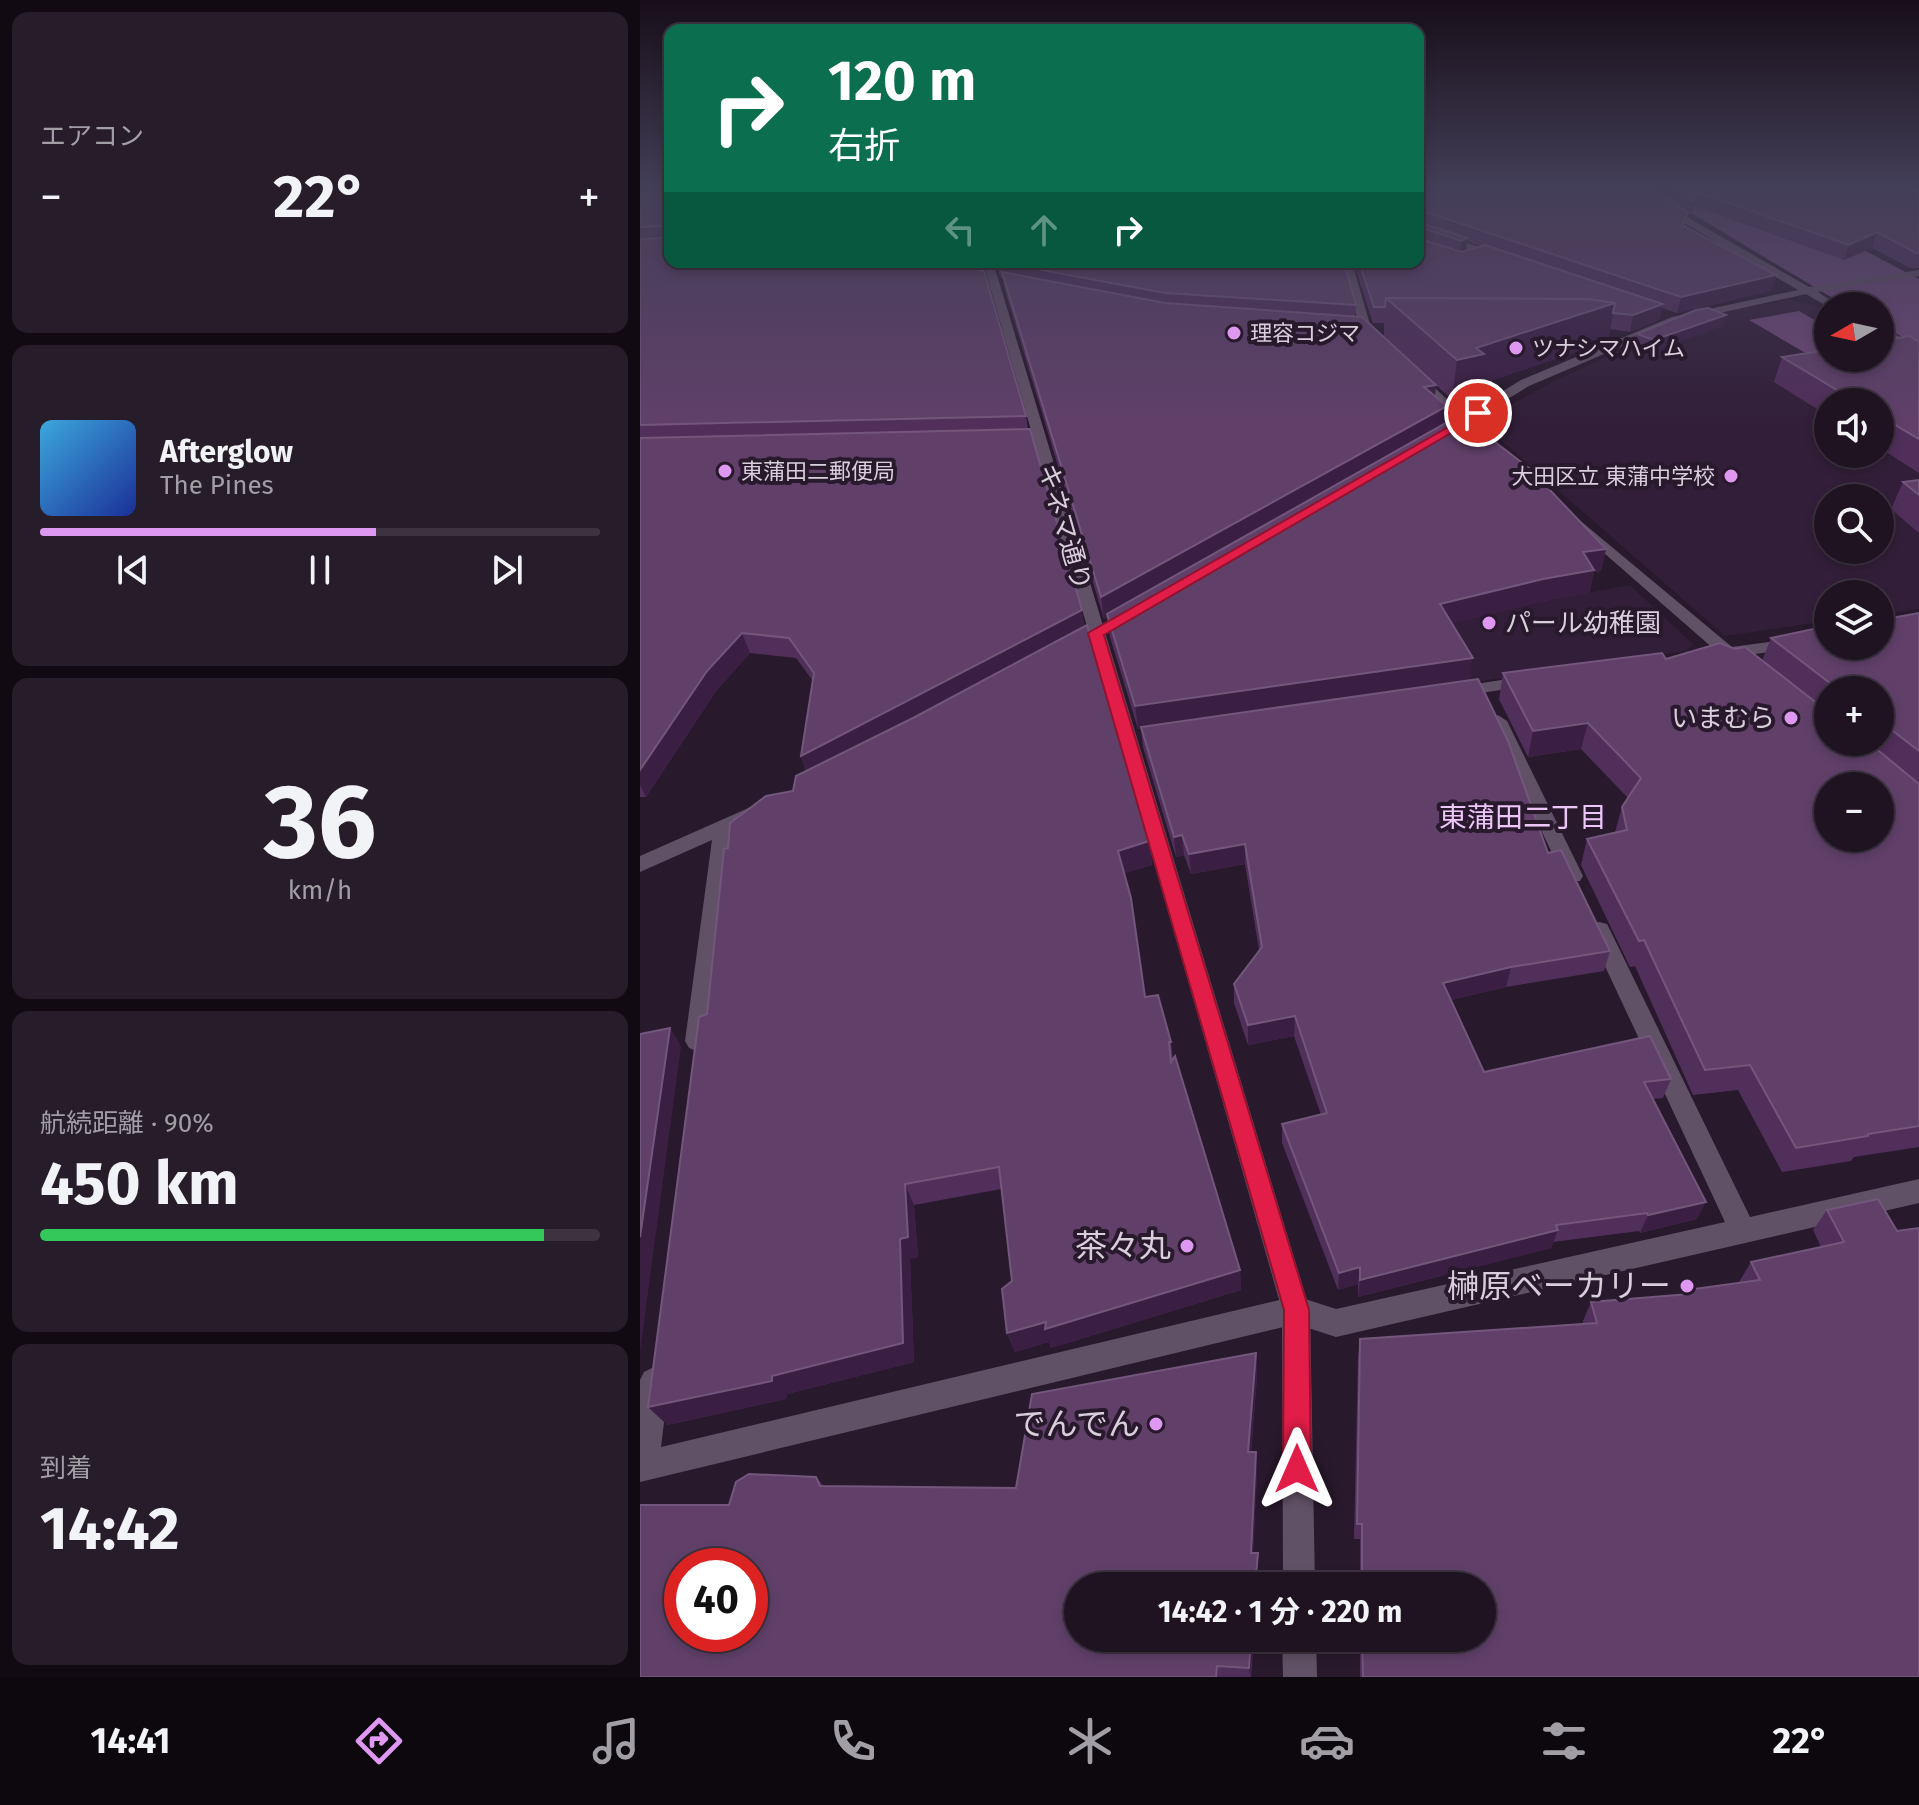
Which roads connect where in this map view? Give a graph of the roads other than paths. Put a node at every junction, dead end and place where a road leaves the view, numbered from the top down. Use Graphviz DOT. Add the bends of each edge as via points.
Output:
graph roads {
  1 [pos="1763,264"];
  2 [pos="1348,268"];
  3 [pos="1915,274"];
  4 [pos="993,277"];
  5 [pos="1813,293"];
  6 [pos="1657,312"];
  7 [pos="1676,319"];
  8 [pos="1360,329"];
  9 [pos="1387,330"];
  10 [pos="1604,335"];
  11 [pos="1628,338"];
  12 [pos="1894,338"];
  13 [pos="1388,351"];
  14 [pos="1919,351"];
  15 [pos="1411,372"];
  16 [pos="1464,423"];
  17 [pos="1437,438"];
  18 [pos="1482,439"];
  19 [pos="1563,509"];
  20 [pos="1814,641"];
  21 [pos="1727,653"];
  22 [pos="1697,657"];
  23 [pos="1750,671"];
  24 [pos="1543,679"];
  25 [pos="1482,688"];
  26 [pos="1435,695"];
  27 [pos="1153,735"];
  28 [pos="1127,740"];
  29 [pos="775,803"];
  30 [pos="724,827"];
  31 [pos="640,865"];
  32 [pos="694,1061"];
  33 [pos="1919,1191"];
  34 [pos="1742,1229"];
  35 [pos="1296,1310"];
  36 [pos="657,1357"];
  37 [pos="642,1466"];
  38 [pos="1299,1572"];
  39 [pos="1299,1652"];
  40 [pos="1300,1677"];
  1 -- 5 [label="street"];
  2 -- 8 [label="street"];
  3 -- 5 [label="street"];
  4 -- 28 [label="street, キネマ通り" via="1032,441 1098,632"];
  5 -- 7 [label="street"];
  6 -- 7 [label="street"];
  7 -- 11 [label="street"];
  8 -- 9 [label="street"];
  8 -- 13 [label="street"];
  10 -- 11 [label="street"];
  11 -- 16 [label="street" via="1525,383"];
  12 -- 14 [label="street"];
  15 -- 16 [label="street"];
  16 -- 17 [label="street"];
  16 -- 18 [label="street"];
  19 -- 21 [label="street"];
  20 -- 21 [label="street"];
  21 -- 22 [label="street"];
  21 -- 23 [label="street"];
  24 -- 25 [label="street"];
  25 -- 26 [label="street"];
  25 -- 34 [label="street"];
  27 -- 28 [label="street"];
  28 -- 35 [label="street, キネマ通り"];
  29 -- 30 [label="street"];
  30 -- 31 [label="street"];
  30 -- 32 [label="street"];
  33 -- 34 [label="street"];
  34 -- 35 [label="street" via="1336,1323"];
  35 -- 37 [label="street"];
  35 -- 38 [label="street, キネマ通り"];
  36 -- 37 [label="street"];
  39 -- 40 [label="street"];
}
